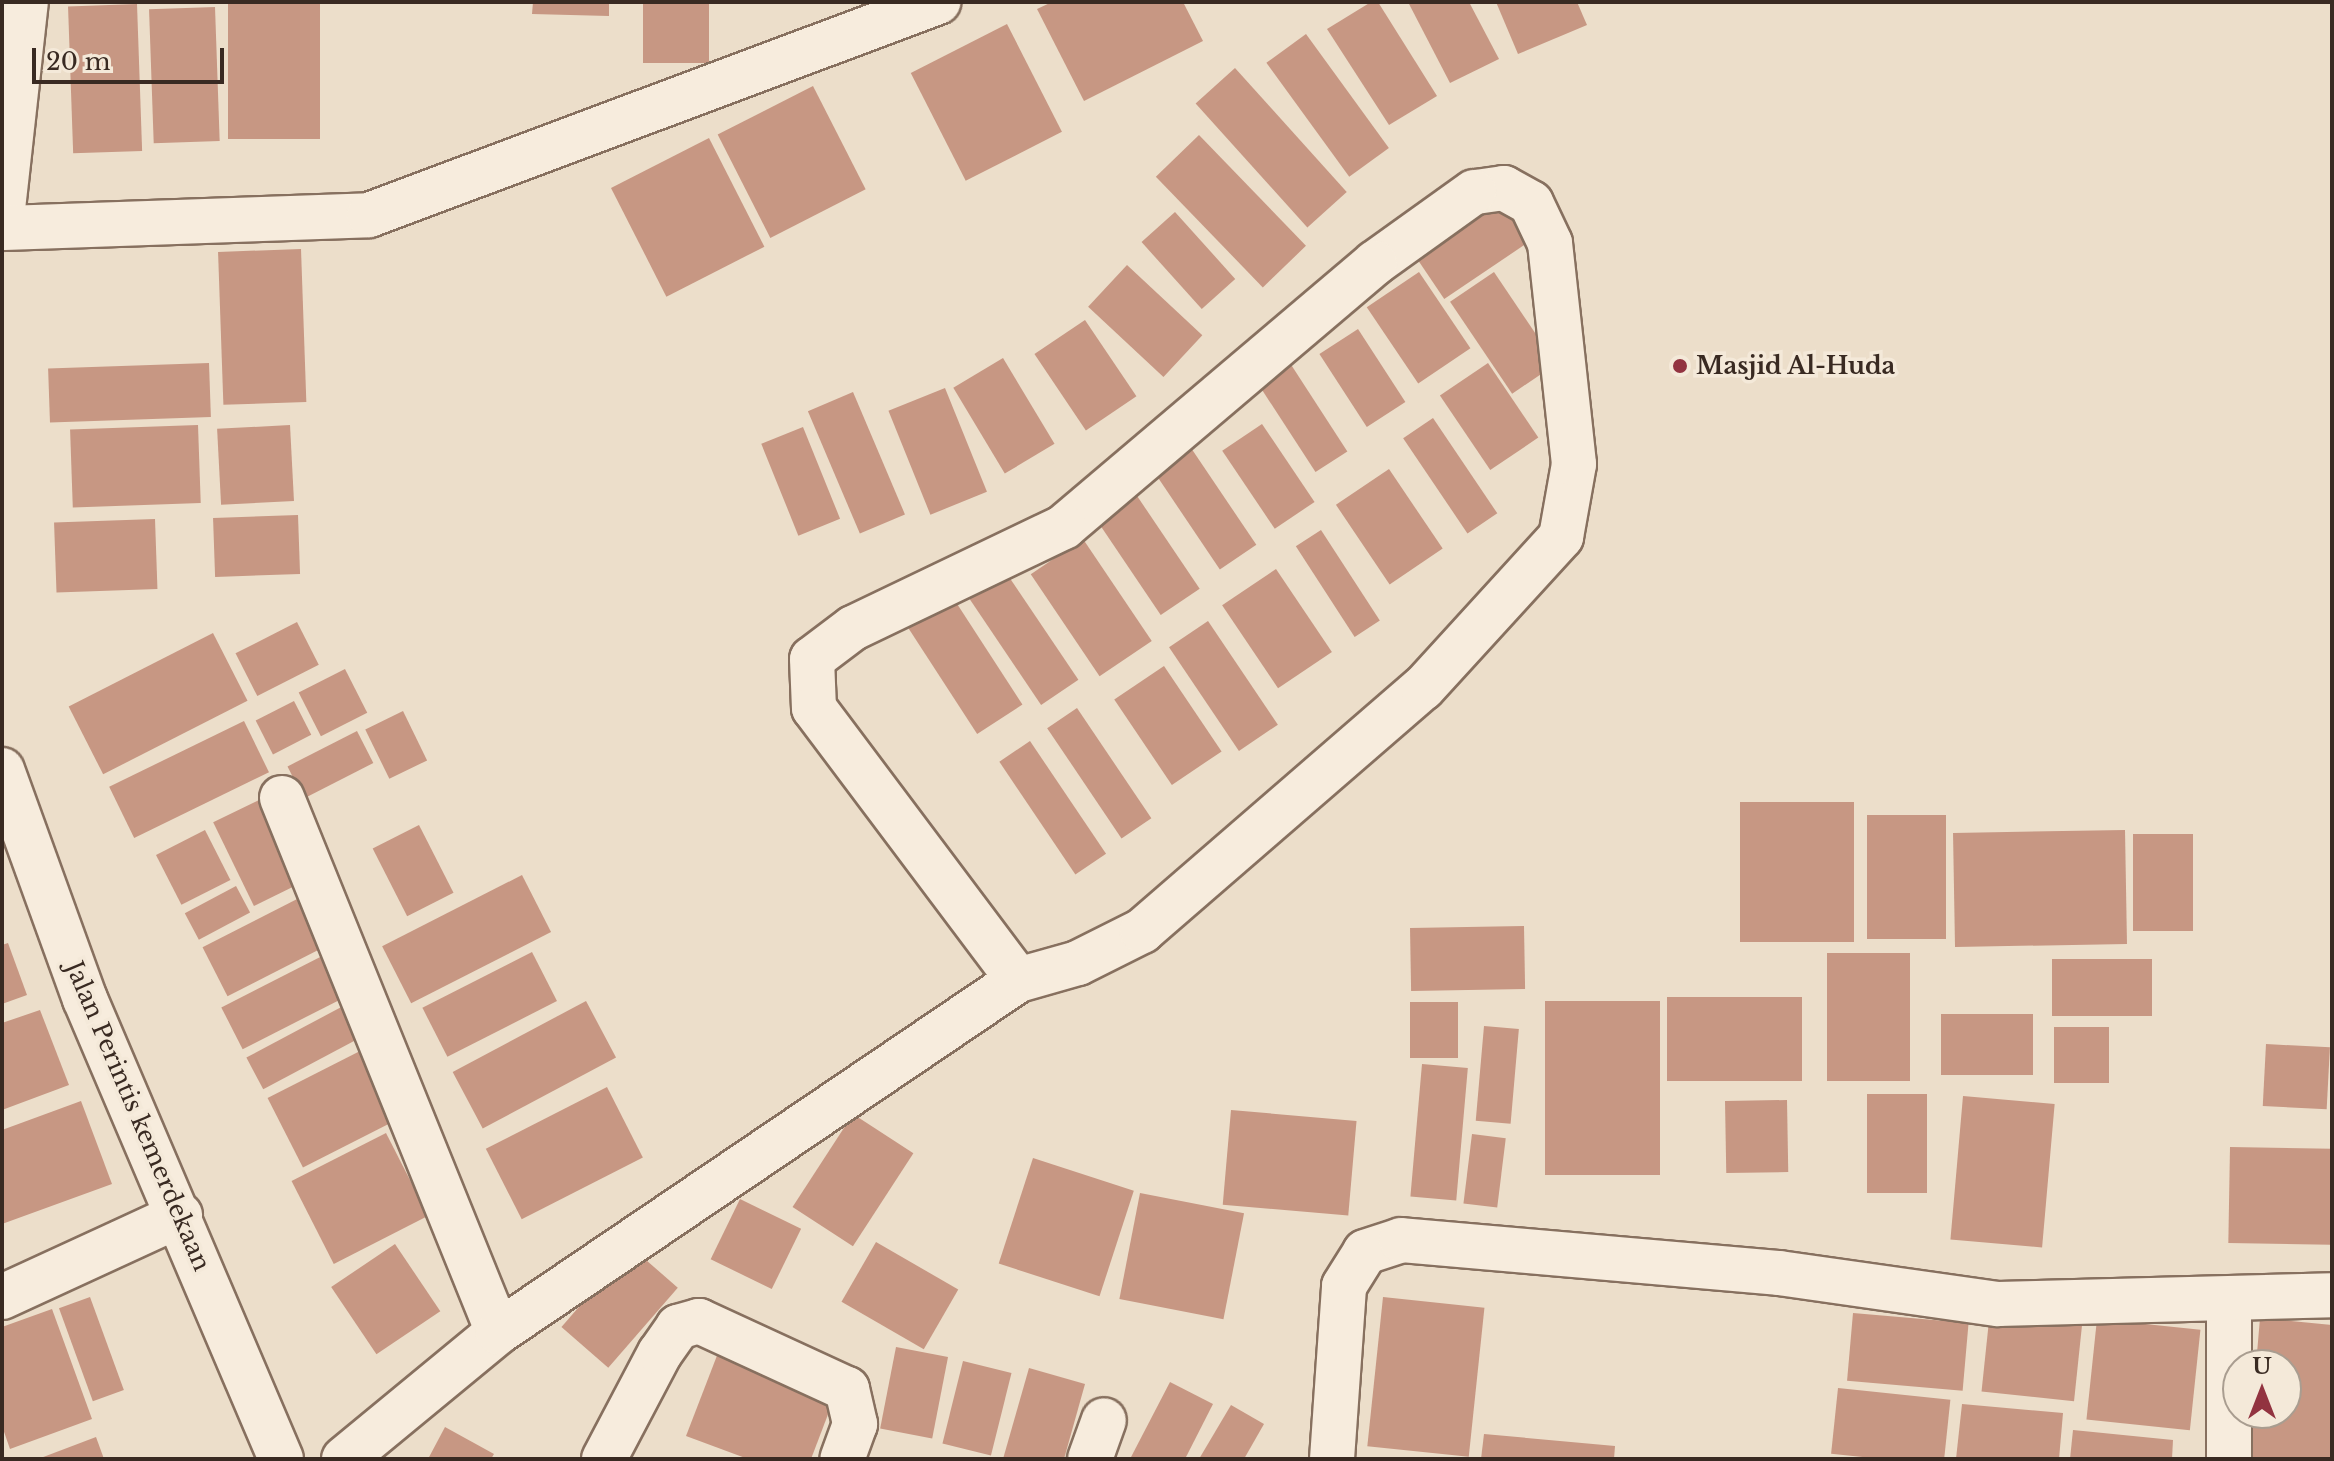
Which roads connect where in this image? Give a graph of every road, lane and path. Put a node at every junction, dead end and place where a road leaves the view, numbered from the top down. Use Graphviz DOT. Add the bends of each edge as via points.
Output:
graph roads {
  1 [pos="26,2"];
  2 [pos="938,2"];
  3 [pos="2,218"];
  4 [pos="2,228"];
  5 [pos="2,770"];
  6 [pos="282,798"];
  7 [pos="1018,980"];
  8 [pos="180,1215"];
  9 [pos="2332,1295"];
  10 [pos="2,1297"];
  11 [pos="2229,1299"];
  12 [pos="498,1332"];
  13 [pos="281,1459"];
  14 [pos="344,1459"];
  15 [pos="604,1459"];
  16 [pos="842,1459"];
  17 [pos="1332,1459"];
  18 [pos="2229,1459"];
  1 -- 3 [label="street"];
  2 -- 4 [label="street" via="369,215"];
  5 -- 8 [label="street, Jalan Perintis kemerdekaan" via="85,999"];
  6 -- 12 [label="street"];
  7 -- 7 [label="street" via="814,708 812,659 853,628 1064,527 1375,263 1474,192 1504,188 1531,203 1550,243 1574,464 1561,537 1423,688 1142,931 1078,963"];
  7 -- 12 [label="street"];
  8 -- 10 [label="street"];
  8 -- 13 [label="street, Jalan Perintis kemerdekaan"];
  9 -- 11 [label="street"];
  11 -- 17 [label="street" via="1998,1304 1779,1273 1401,1240 1365,1252 1344,1286"];
  11 -- 18 [label="street"];
  12 -- 14 [label="street"];
  15 -- 16 [label="street" via="660,1353 678,1327 699,1321 847,1389 855,1424"];
}
